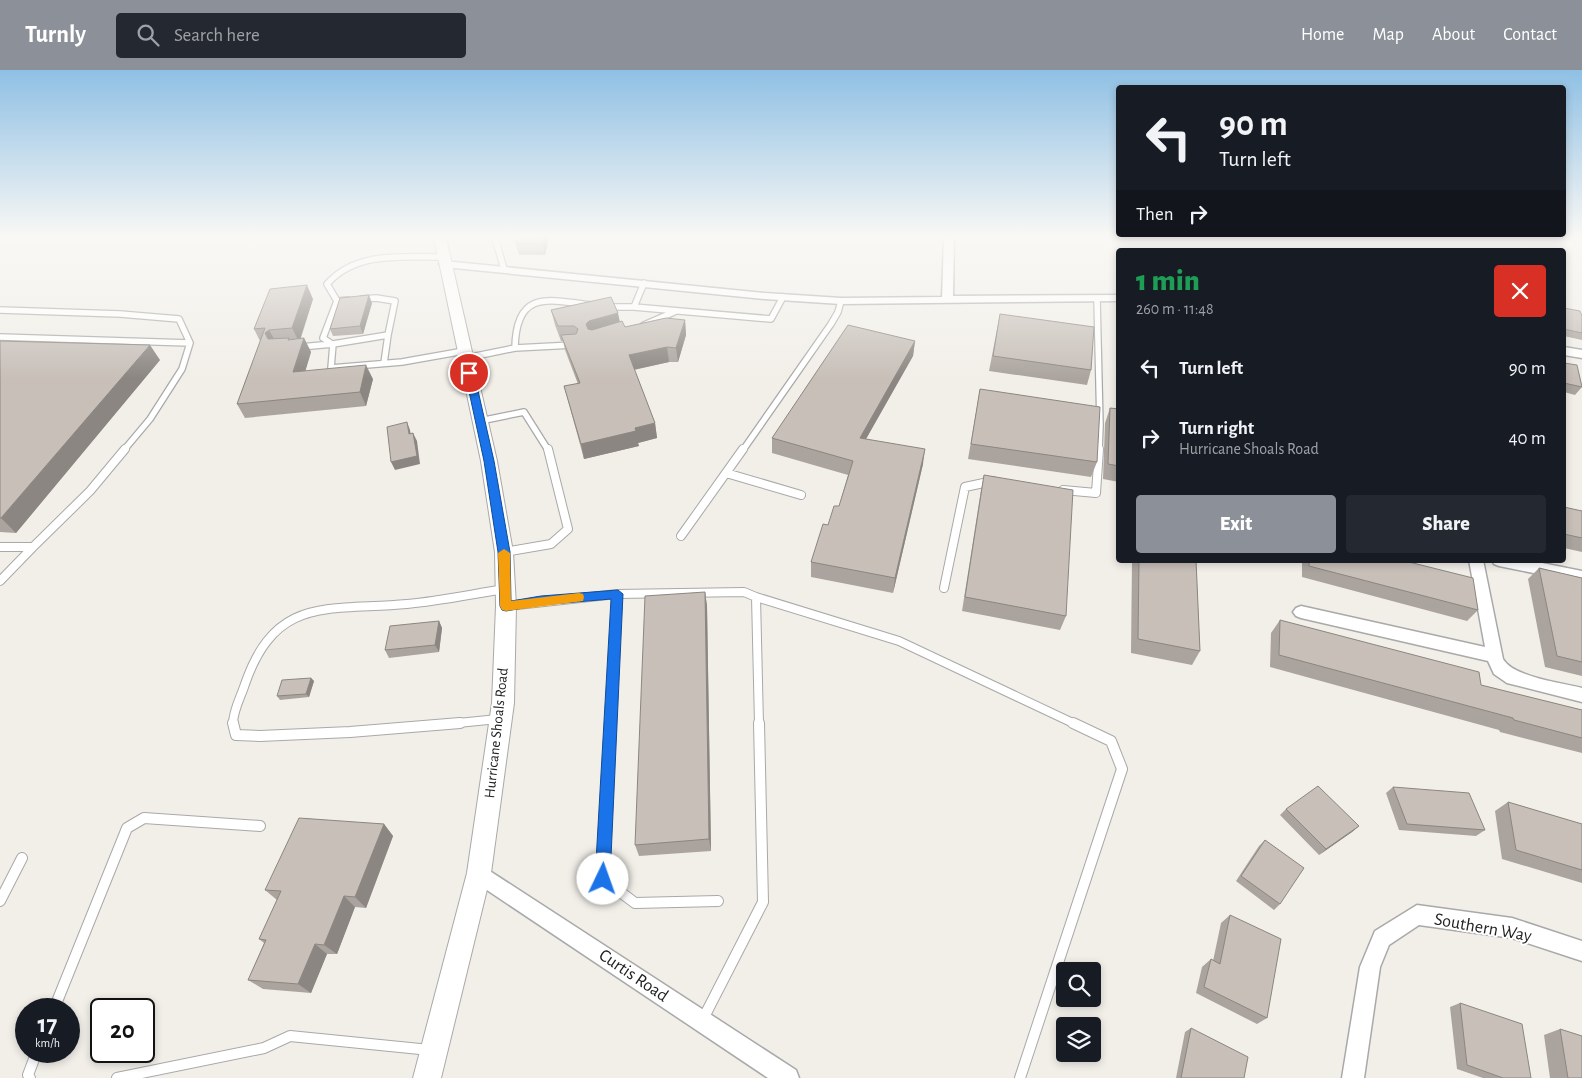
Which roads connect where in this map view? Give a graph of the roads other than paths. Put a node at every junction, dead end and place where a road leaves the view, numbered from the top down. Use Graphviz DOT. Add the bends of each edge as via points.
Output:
graph roads {
  1 [pos="328,285"];
  2 [pos="450,285"];
  3 [pos="643,285"];
  4 [pos="664,285"];
  5 [pos="948,285"];
  6 [pos="783,297"];
  7 [pos="1116,298"];
  8 [pos="1097,299"];
  9 [pos="947,300"];
  10 [pos="337,301"];
  11 [pos="841,301"];
  12 [pos="634,307"];
  13 [pos="0,310"];
  14 [pos="676,311"];
  15 [pos="640,327"];
  16 [pos="388,336"];
  17 [pos="0,337"];
  18 [pos="190,343"];
  19 [pos="332,344"];
  20 [pos="577,345"];
  21 [pos="295,347"];
  22 [pos="515,348"];
  23 [pos="1566,351"];
  24 [pos="465,354"];
  25 [pos="1582,354"];
  26 [pos="384,363"];
  27 [pos="480,421"];
  28 [pos="726,473"];
  29 [pos="998,482"];
  30 [pos="1054,489"];
  31 [pos="800,495"];
  32 [pos="681,536"];
  33 [pos="0,547"];
  34 [pos="33,547"];
  35 [pos="504,552"];
  36 [pos="1477,563"];
  37 [pos="1514,563"];
  38 [pos="1582,577"];
  39 [pos="0,581"];
  40 [pos="944,588"];
  41 [pos="618,594"];
  42 [pos="756,597"];
  43 [pos="505,598"];
  44 [pos="1300,612"];
  45 [pos="1495,656"];
  46 [pos="1582,695"];
  47 [pos="500,719"];
  48 [pos="260,826"];
  49 [pos="22,858"];
  50 [pos="479,872"];
  51 [pos="0,901"];
  52 [pos="718,901"];
  53 [pos="1582,951"];
  54 [pos="58,998"];
  55 [pos="702,1021"];
  56 [pos="434,1051"];
  57 [pos="33,1063"];
  58 [pos="30,1078"];
  59 [pos="118,1078"];
  60 [pos="427,1078"];
  61 [pos="788,1078"];
  62 [pos="1020,1078"];
  63 [pos="1353,1078"];
  1 -- 10 [label="lane"];
  2 -- 24 [label="street, Hurricane Shoals Road"];
  3 -- 12 [label="lane"];
  4 -- 6 [label="street"];
  5 -- 9 [label="street"];
  6 -- 11 [label="street"];
  6 -- 14 [label="lane" via="771,319"];
  7 -- 8 [label="street"];
  8 -- 9 [label="street"];
  8 -- 30 [label="lane" via="1100,426 1096,493"];
  9 -- 11 [label="street"];
  10 -- 16 [label="lane" via="376,298 395,301"];
  10 -- 19 [label="lane" via="323,338"];
  11 -- 28 [label="lane" via="831,322"];
  12 -- 14 [label="lane"];
  12 -- 22 [label="lane" via="555,300 532,303 523,309 514,332"];
  13 -- 18 [label="lane" via="179,319"];
  14 -- 15 [label="lane"];
  16 -- 19 [label="lane"];
  16 -- 26 [label="lane"];
  17 -- 18 [label="lane"];
  18 -- 34 [label="lane" via="182,369 150,419 90,491"];
  19 -- 21 [label="lane"];
  19 -- 26 [label="lane" via="331,368"];
  20 -- 22 [label="lane"];
  22 -- 24 [label="lane"];
  23 -- 25 [label="street"];
  24 -- 26 [label="lane"];
  24 -- 27 [label="street, Hurricane Shoals Road"];
  27 -- 35 [label="street, Hurricane Shoals Road"];
  27 -- 35 [label="lane" via="524,412 550,453 568,529 551,544"];
  28 -- 31 [label="lane"];
  28 -- 32 [label="lane"];
  29 -- 40 [label="lane" via="988,480 965,487"];
  33 -- 34 [label="lane"];
  34 -- 39 [label="lane"];
  35 -- 43 [label="street, Hurricane Shoals Road"];
  36 -- 45 [label="street"];
  37 -- 38 [label="street"];
  41 -- 42 [label="lane" via="744,592"];
  41 -- 43 [label="lane" via="541,600"];
  41 -- 52 [label="lane" via="603,879 635,903"];
  42 -- 55 [label="lane" via="763,902"];
  42 -- 62 [label="lane" via="899,641 1111,741 1122,768"];
  43 -- 47 [label="street, Hurricane Shoals Road"];
  43 -- 47 [label="lane" via="304,613 280,626 267,638 248,675 232,723 236,735 254,737 376,732"];
  44 -- 45 [label="street"];
  45 -- 46 [label="street" via="1500,669 1513,678"];
  47 -- 50 [label="street, Hurricane Shoals Road"];
  48 -- 54 [label="lane" via="144,818 126,828"];
  49 -- 51 [label="lane"];
  50 -- 55 [label="street, Curtis Road"];
  50 -- 56 [label="street, Hurricane Shoals Road"];
  53 -- 63 [label="street, Southern Way" via="1512,928 1417,915 1382,938 1370,967"];
  55 -- 61 [label="street, Curtis Road"];
  56 -- 59 [label="lane" via="290,1036 264,1048"];
  56 -- 60 [label="street, Hurricane Shoals Road"];
  57 -- 58 [label="lane" via="28,1075"];
}
